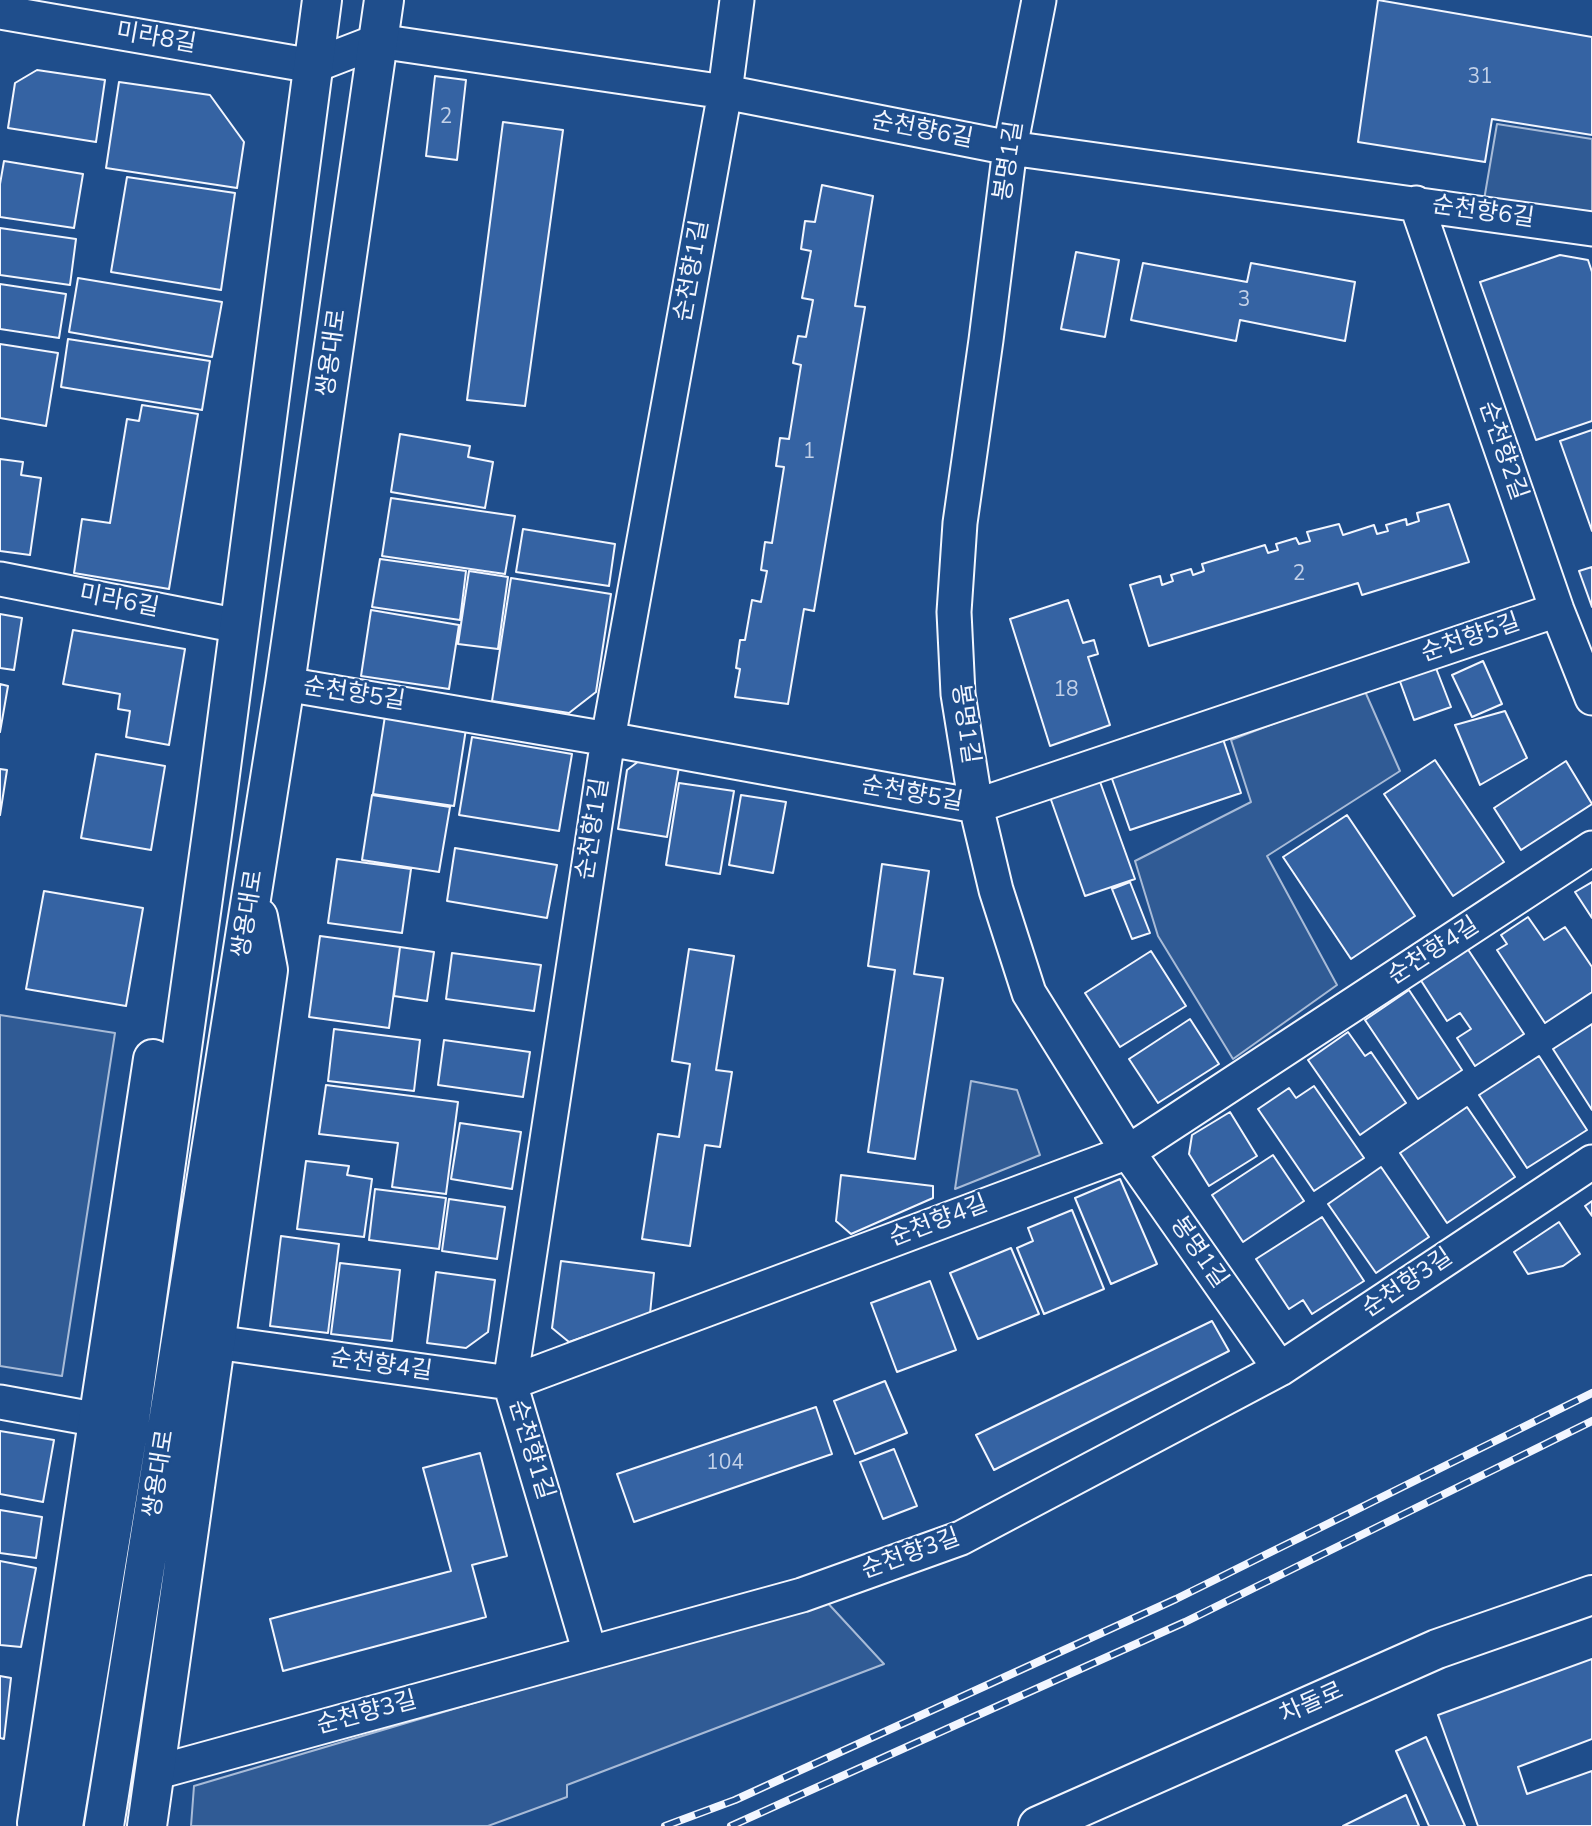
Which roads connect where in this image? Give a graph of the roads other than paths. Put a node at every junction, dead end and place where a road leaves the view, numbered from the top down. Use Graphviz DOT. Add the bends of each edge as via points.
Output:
graph roads {
  1 [pos="322,0"];
  2 [pos="384,0"];
  3 [pos="737,0"];
  4 [pos="1039,0"];
  5 [pos="0,12"];
  6 [pos="378,41"];
  7 [pos="313,66"];
  8 [pos="725,92"];
  9 [pos="1010,148"];
  10 [pos="1416,203"];
  11 [pos="1592,229"];
  12 [pos="0,579"];
  13 [pos="1557,610"];
  14 [pos="239,626"];
  15 [pos="285,684"];
  16 [pos="1592,698"];
  17 [pos="608,739"];
  18 [pos="216,805"];
  19 [pos="975,806"];
  20 [pos="1592,848"];
  21 [pos="253,887"];
  22 [pos="1128,1152"];
  23 [pos="1592,1162"];
  24 [pos="215,1342"];
  25 [pos="1280,1369"];
  26 [pos="510,1383"];
  27 [pos="0,1402"];
  28 [pos="99,1420"];
  29 [pos="1592,1595"];
  30 [pos="590,1653"];
  31 [pos="154,1773"];
  32 [pos="37,1826"];
  33 [pos="63,1826"];
  34 [pos="104,1826"];
  35 [pos="146,1826"];
  36 [pos="1038,1826"];
  1 -- 7 [label="main road, 쌍용대로"];
  2 -- 6 [label="main road, 쌍용대로"];
  3 -- 8 [label="street, 순천향1길"];
  4 -- 9 [label="street, 봉명1길"];
  5 -- 7 [label="street, 미라8길"];
  6 -- 7 [label="street"];
  6 -- 8 [label="street, 순천향6길"];
  6 -- 15 [label="main road, 쌍용대로"];
  7 -- 14 [label="main road, 쌍용대로"];
  8 -- 9 [label="street, 순천향6길"];
  8 -- 17 [label="street, 순천향1길"];
  9 -- 10 [label="street, 순천향6길"];
  9 -- 19 [label="street, 봉명1길" via="960,523 954,612 958,694"];
  10 -- 11 [label="street, 순천향6길"];
  10 -- 13 [label="street, 순천향2길"];
  12 -- 14 [label="street, 미라6길"];
  13 -- 16 [label="street, 순천향2길"];
  13 -- 19 [label="street, 순천향5길"];
  14 -- 18 [label="main road, 쌍용대로"];
  15 -- 17 [label="street, 순천향5길"];
  15 -- 21 [label="main road, 쌍용대로"];
  17 -- 19 [label="street, 순천향5길"];
  17 -- 26 [label="street, 순천향1길"];
  18 -- 28 [label="main road" via="182,872"];
  18 -- 33 [label="main road, 쌍용대로" via="128,1426"];
  19 -- 22 [label="street, 봉명1길" via="1029,993"];
  20 -- 22 [label="street, 순천향4길"];
  21 -- 24 [label="main road" via="268,970"];
  21 -- 34 [label="main road, 쌍용대로"];
  22 -- 25 [label="street, 봉명1길"];
  22 -- 26 [label="street, 순천향4길"];
  23 -- 25 [label="street, 순천향3길"];
  24 -- 26 [label="street, 순천향4길"];
  24 -- 31 [label="main road"];
  25 -- 30 [label="street, 순천향3길" via="961,1538 802,1595"];
  26 -- 30 [label="street, 순천향1길"];
  27 -- 28 [label="street"];
  28 -- 32 [label="main road"];
  29 -- 36 [label="main road, 차돌로" via="1437,1649"];
  30 -- 31 [label="street, 순천향3길"];
  31 -- 35 [label="main road"];
}
